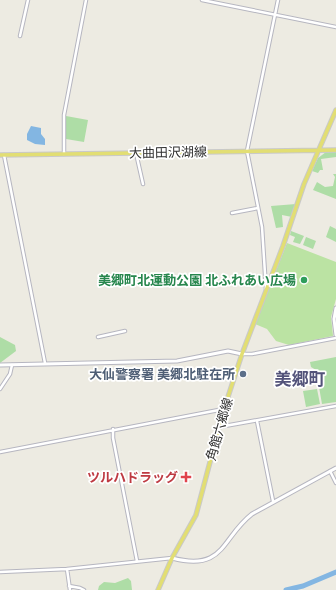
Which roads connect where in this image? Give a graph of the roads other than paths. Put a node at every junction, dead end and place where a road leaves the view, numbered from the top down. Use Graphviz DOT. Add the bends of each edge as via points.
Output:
graph roads {
  1 [pos="28,0"];
  2 [pos="86,0"];
  3 [pos="202,0"];
  4 [pos="278,0"];
  5 [pos="275,15"];
  6 [pos="336,27"];
  7 [pos="20,36"];
  8 [pos="336,110"];
  9 [pos="247,150"];
  10 [pos="319,150"];
  11 [pos="336,150"];
  12 [pos="136,153"];
  13 [pos="2,155"];
  14 [pos="64,155"];
  15 [pos="143,184"];
  16 [pos="258,208"];
  17 [pos="232,213"];
  18 [pos="266,289"];
  19 [pos="336,308"];
  20 [pos="335,326"];
  21 [pos="125,331"];
  22 [pos="98,336"];
  23 [pos="336,336"];
  24 [pos="242,354"];
  25 [pos="45,363"];
  26 [pos="0,365"];
  27 [pos="12,365"];
  28 [pos="0,389"];
  29 [pos="336,406"];
  30 [pos="224,409"];
  31 [pos="257,421"];
  32 [pos="219,427"];
  33 [pos="113,430"];
  34 [pos="0,452"];
  35 [pos="336,468"];
  36 [pos="330,471"];
  37 [pos="336,484"];
  38 [pos="273,501"];
  39 [pos="172,558"];
  40 [pos="137,562"];
  41 [pos="67,569"];
  42 [pos="0,572"];
  43 [pos="69,588"];
  44 [pos="84,590"];
  45 [pos="158,590"];
  1 -- 7 [label="street"];
  2 -- 14 [label="street" via="64,115"];
  3 -- 5 [label="street"];
  4 -- 5 [label="street"];
  5 -- 6 [label="street"];
  5 -- 9 [label="street"];
  8 -- 10 [label="main road, 角館六郷線"];
  9 -- 10 [label="main road, 大曲田沢湖線"];
  9 -- 12 [label="main road, 大曲田沢湖線"];
  9 -- 16 [label="street"];
  10 -- 11 [label="main road, 大曲田沢湖線"];
  10 -- 18 [label="main road, 角館六郷線"];
  12 -- 14 [label="main road, 大曲田沢湖線"];
  12 -- 15 [label="street"];
  13 -- 14 [label="main road, 大曲田沢湖線"];
  13 -- 25 [label="street"];
  16 -- 17 [label="street"];
  16 -- 18 [label="street" via="262,227"];
  18 -- 24 [label="main road, 角館六郷線"];
  19 -- 20 [label="street"];
  20 -- 23 [label="street"];
  21 -- 22 [label="street"];
  23 -- 24 [label="street"];
  24 -- 25 [label="street" via="228,351 177,361"];
  24 -- 30 [label="main road, 角館六郷線"];
  25 -- 27 [label="street"];
  26 -- 27 [label="street"];
  27 -- 28 [label="street" via="10,374"];
  29 -- 31 [label="street"];
  30 -- 32 [label="main road, 角館六郷線"];
  30 -- 33 [label="street"];
  31 -- 32 [label="street"];
  31 -- 38 [label="street"];
  32 -- 39 [label="main road, 角館六郷線" via="196,515"];
  33 -- 34 [label="street"];
  33 -- 40 [label="street"];
  35 -- 36 [label="street"];
  36 -- 37 [label="street"];
  36 -- 38 [label="street"];
  38 -- 39 [label="street" via="247,518 225,547 213,557 191,562"];
  39 -- 40 [label="street"];
  39 -- 45 [label="main road, 角館六郷線"];
  40 -- 41 [label="street"];
  41 -- 42 [label="street"];
  41 -- 43 [label="street"];
  43 -- 44 [label="street"];
}
